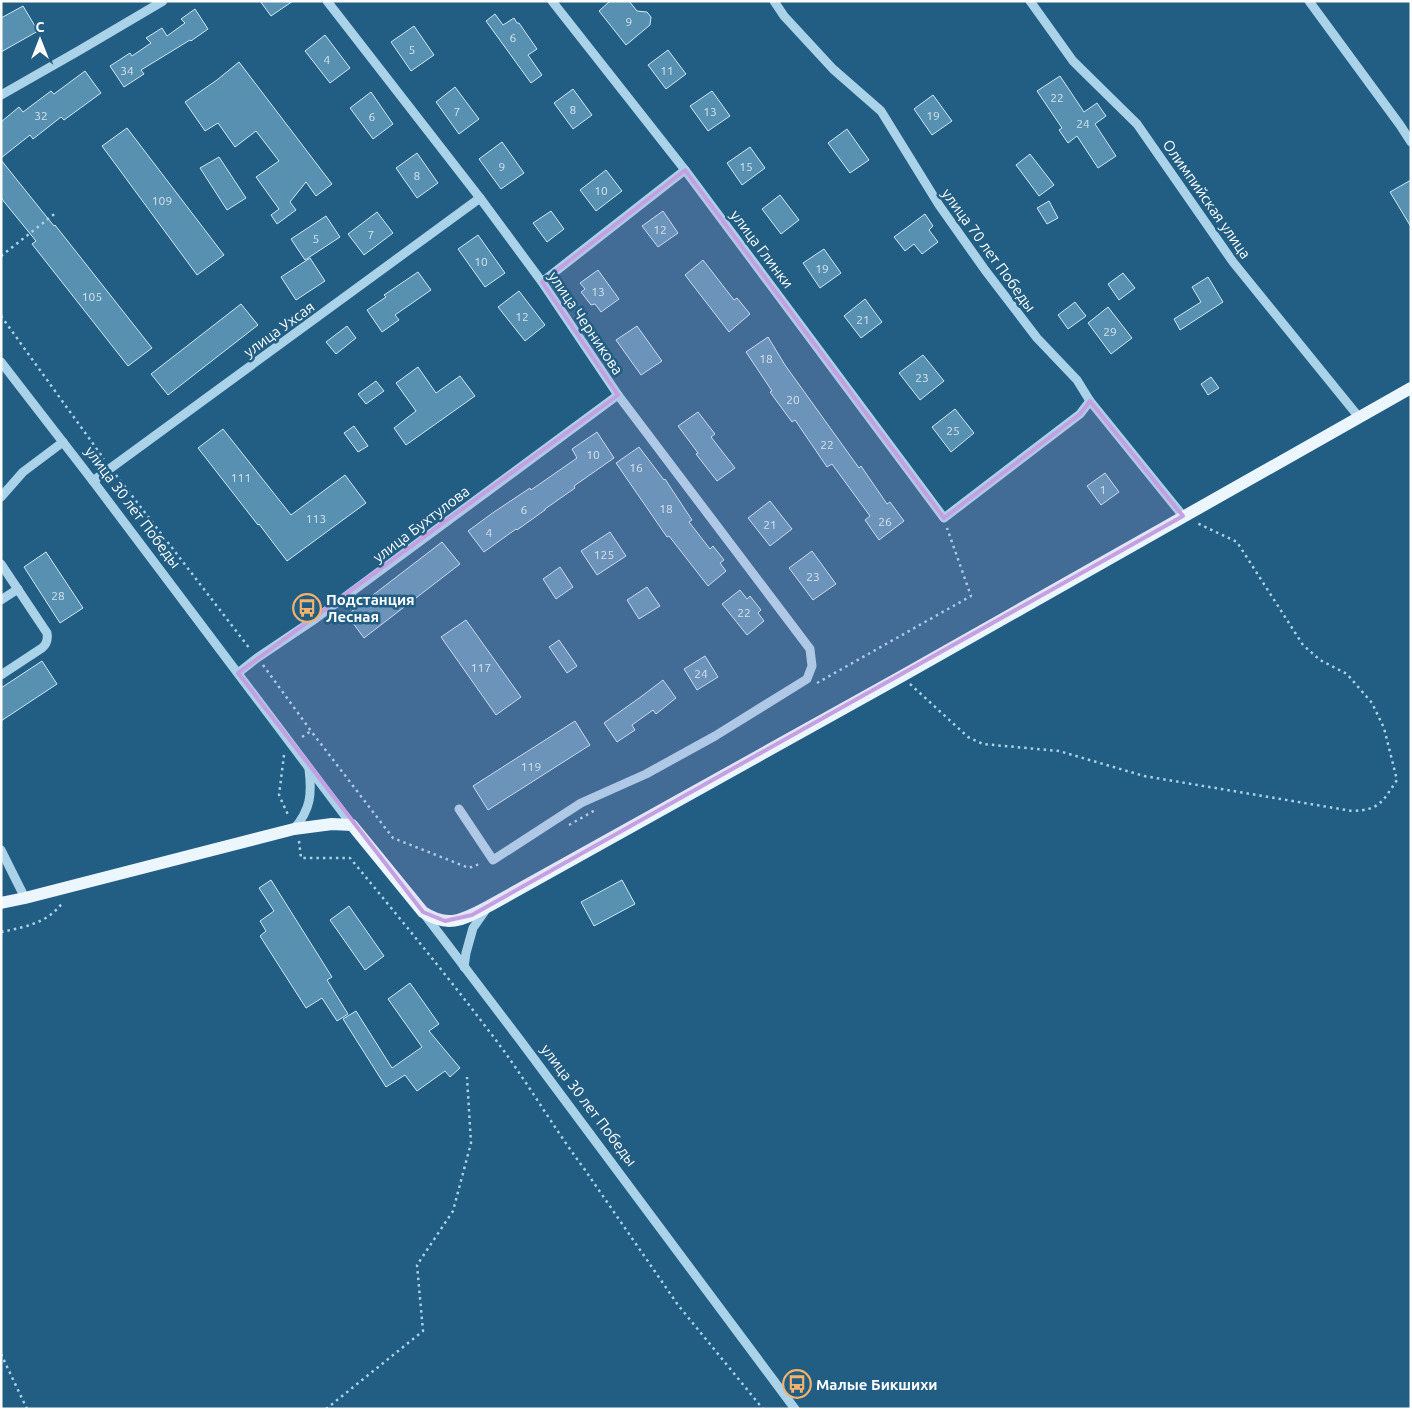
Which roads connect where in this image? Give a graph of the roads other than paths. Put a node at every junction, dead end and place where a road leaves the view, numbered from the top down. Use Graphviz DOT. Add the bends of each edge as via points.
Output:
graph roads {
  1 [pos="163,1"];
  2 [pos="326,1"];
  3 [pos="552,1"];
  4 [pos="774,1"];
  5 [pos="1030,1"];
  6 [pos="1309,1"];
  7 [pos="1,94"];
  8 [pos="1411,142"];
  9 [pos="686,170"];
  10 [pos="480,198"];
  11 [pos="542,282"];
  12 [pos="1,362"];
  13 [pos="1411,388"];
  14 [pos="618,395"];
  15 [pos="1090,400"];
  16 [pos="1358,416"];
  17 [pos="63,442"];
  18 [pos="93,481"];
  19 [pos="1,497"];
  20 [pos="1183,516"];
  21 [pos="1,564"];
  22 [pos="18,589"];
  23 [pos="1,600"];
  24 [pos="238,672"];
  25 [pos="1,675"];
  26 [pos="309,769"];
  27 [pos="459,808"];
  28 [pos="352,825"];
  29 [pos="294,829"];
  30 [pos="1,850"];
  31 [pos="25,898"];
  32 [pos="1,902"];
  33 [pos="489,906"];
  34 [pos="422,912"];
  35 [pos="464,967"];
  36 [pos="795,1409"];
  1 -- 7 [label="street"];
  2 -- 10 [label="street, улица Черникова"];
  3 -- 9 [label="street, улица Глинки"];
  4 -- 15 [label="street, улица 70 лет Победы" via="833,69 881,111 939,205 985,270"];
  5 -- 16 [label="street, Олимпийская улица" via="1073,61 1138,124 1233,262"];
  6 -- 8 [label="street"];
  9 -- 11 [label="street"];
  9 -- 15 [label="street, улица Глинки" via="944,518 1080,414"];
  10 -- 11 [label="street, улица Черникова"];
  10 -- 18 [label="street, улица Ухсая"];
  11 -- 14 [label="street, улица Черникова"];
  12 -- 17 [label="street, улица 30 лет Победы"];
  13 -- 16 [label="main road"];
  14 -- 24 [label="street, улица Бухтулова" via="315,619"];
  14 -- 27 [label="street, улица Черникова" via="810,649 812,666 807,679 646,774 586,800 493,860"];
  15 -- 20 [label="street, улица 70 лет Победы"];
  16 -- 20 [label="main road"];
  17 -- 18 [label="street, улица 30 лет Победы"];
  17 -- 19 [label="street" via="22,472"];
  18 -- 24 [label="street, улица 30 лет Победы"];
  20 -- 33 [label="main road"];
  21 -- 22 [label="street"];
  22 -- 23 [label="street"];
  22 -- 25 [label="street" via="47,633 47,640 42,648"];
  24 -- 26 [label="street, улица 30 лет Победы"];
  26 -- 28 [label="street, улица 30 лет Победы"];
  26 -- 29 [label="street" via="309,802"];
  28 -- 29 [label="main road"];
  28 -- 34 [label="main road, улица 30 лет Победы"];
  29 -- 31 [label="main road"];
  30 -- 31 [label="street"];
  31 -- 32 [label="main road"];
  33 -- 34 [label="main road" via="458,921 435,919"];
  33 -- 35 [label="street" via="473,928"];
  34 -- 35 [label="street, улица 30 лет Победы"];
  35 -- 36 [label="street, улица 30 лет Победы"];
}
